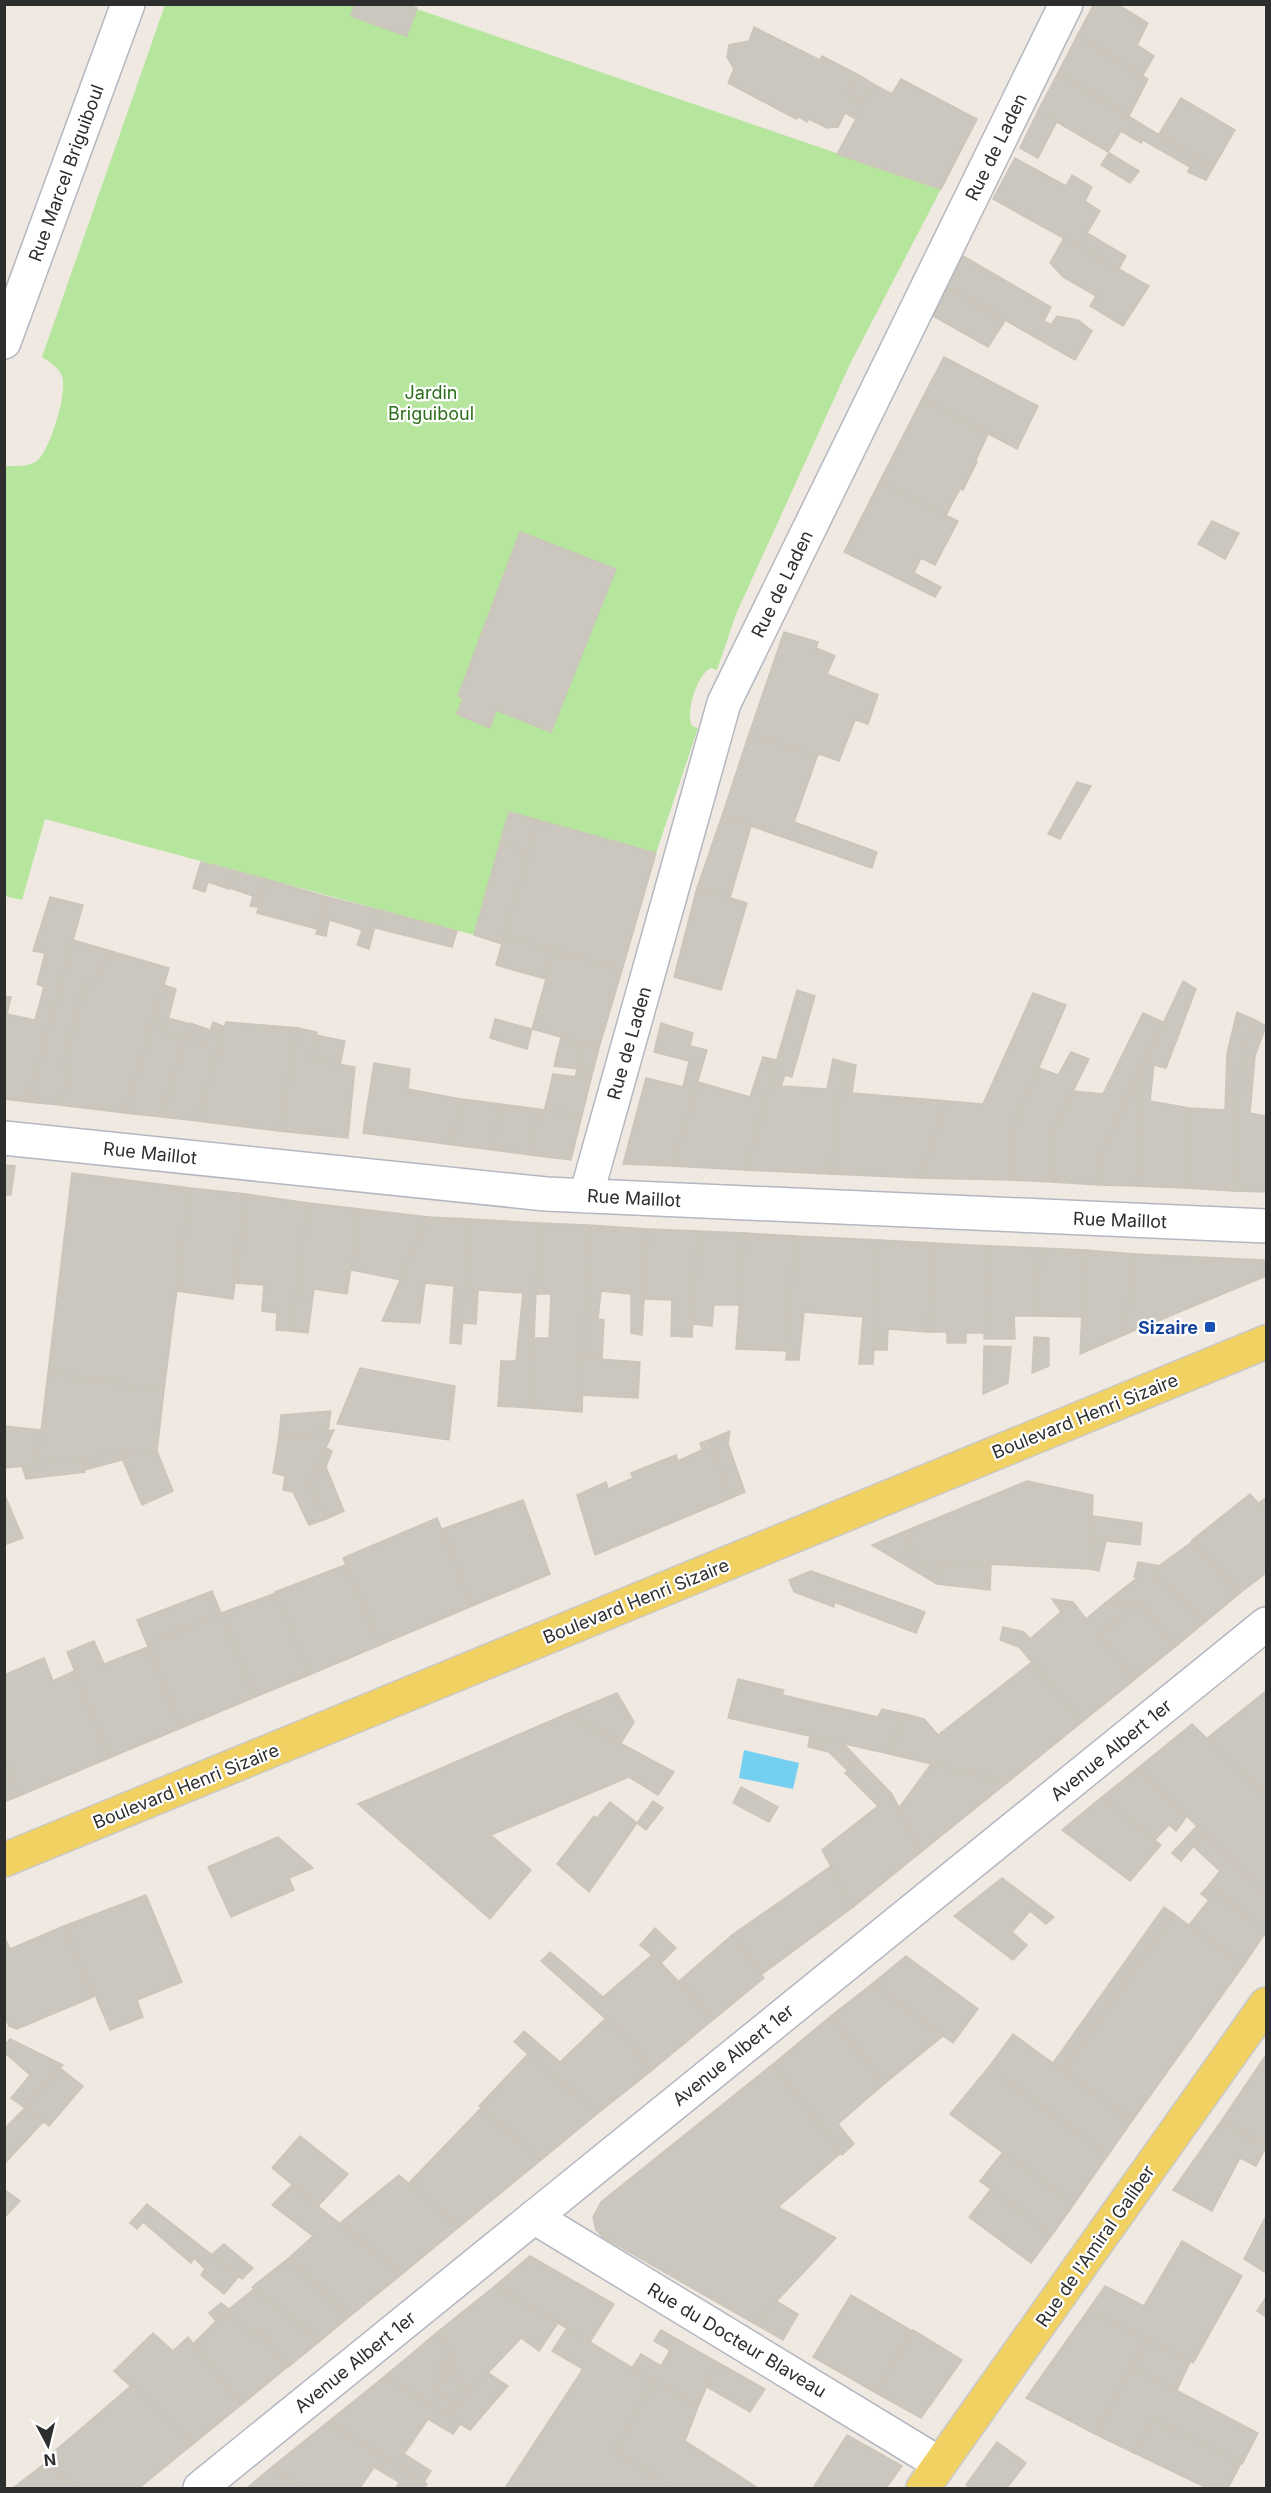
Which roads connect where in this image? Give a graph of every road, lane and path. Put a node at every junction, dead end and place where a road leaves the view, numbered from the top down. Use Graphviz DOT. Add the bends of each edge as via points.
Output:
graph roads {
  1 [pos="128,4"];
  2 [pos="1066,4"];
  3 [pos="4,342"];
  4 [pos="4,1138"];
  5 [pos="586,1196"];
  6 [pos="1266,1226"];
  7 [pos="1266,1342"];
  8 [pos="1266,1624"];
  9 [pos="4,1860"];
  10 [pos="1266,2004"];
  11 [pos="534,2217"];
  12 [pos="932,2476"];
  13 [pos="200,2488"];
  1 -- 3 [label="street, Rue Marcel Briguiboul"];
  2 -- 5 [label="street, Rue de Laden" via="724,703"];
  4 -- 5 [label="street, Rue Maillot"];
  5 -- 6 [label="street, Rue Maillot"];
  7 -- 9 [label="main road, Boulevard Henri Sizaire"];
  8 -- 11 [label="street, Avenue Albert 1er"];
  10 -- 12 [label="main road, Rue de l'Amiral Galiber"];
  11 -- 12 [label="street, Rue du Docteur Blaveau"];
  11 -- 13 [label="street, Avenue Albert 1er"];
}
